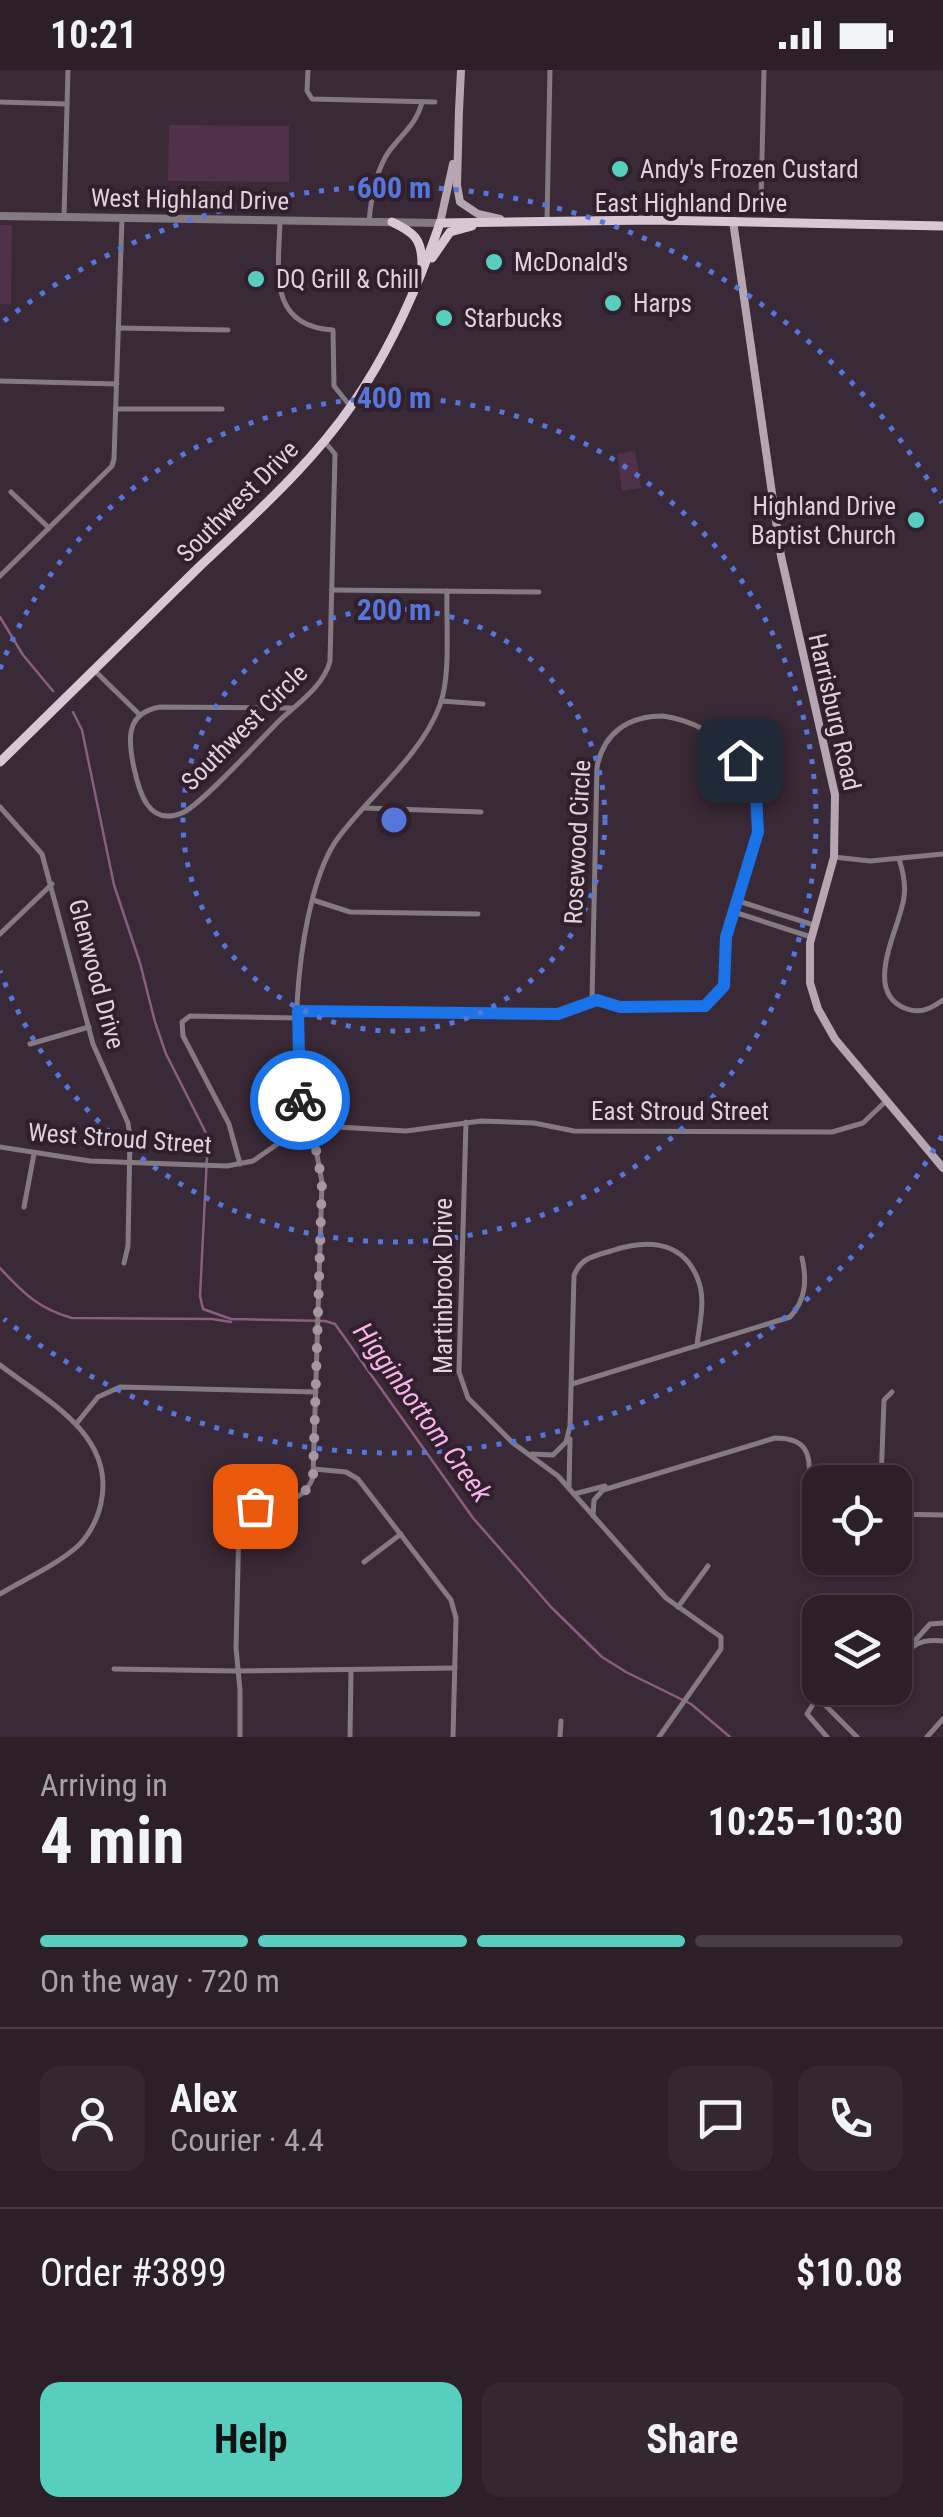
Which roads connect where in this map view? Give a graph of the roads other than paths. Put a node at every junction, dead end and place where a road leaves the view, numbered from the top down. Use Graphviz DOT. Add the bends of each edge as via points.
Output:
graph roads {
  1 [pos="68,70"];
  2 [pos="308,70"];
  3 [pos="461,70"];
  4 [pos="550,70"];
  5 [pos="764,70"];
  6 [pos="0,102"];
  7 [pos="422,102"];
  8 [pos="435,102"];
  9 [pos="67,104"];
  10 [pos="460,110"];
  11 [pos="761,202"];
  12 [pos="0,216"];
  13 [pos="64,217"];
  14 [pos="122,218"];
  15 [pos="280,220"];
  16 [pos="734,221"];
  17 [pos="369,222"];
  18 [pos="392,222"];
  19 [pos="440,223"];
  20 [pos="480,224"];
  21 [pos="524,224"];
  22 [pos="547,224"];
  23 [pos="943,226"];
  24 [pos="422,273"];
  25 [pos="118,328"];
  26 [pos="228,330"];
  27 [pos="0,382"];
  28 [pos="117,384"];
  29 [pos="351,407"];
  30 [pos="116,408"];
  31 [pos="222,409"];
  32 [pos="324,441"];
  33 [pos="11,492"];
  34 [pos="49,528"];
  35 [pos="0,576"];
  36 [pos="332,590"];
  37 [pos="447,591"];
  38 [pos="540,592"];
  39 [pos="94,670"];
  40 [pos="441,701"];
  41 [pos="484,704"];
  42 [pos="293,708"];
  43 [pos="140,715"];
  44 [pos="0,762"];
  45 [pos="0,806"];
  46 [pos="363,808"];
  47 [pos="480,812"];
  48 [pos="943,854"];
  49 [pos="834,856"];
  50 [pos="899,858"];
  51 [pos="52,884"];
  52 [pos="313,900"];
  53 [pos="738,901"];
  54 [pos="734,912"];
  55 [pos="478,914"];
  56 [pos="814,925"];
  57 [pos="0,934"];
  58 [pos="811,936"];
  59 [pos="592,1000"];
  60 [pos="943,1000"];
  61 [pos="298,1014"];
  62 [pos="89,1027"];
  63 [pos="30,1044"];
  64 [pos="885,1102"];
  65 [pos="466,1122"];
  66 [pos="310,1128"];
  67 [pos="0,1147"];
  68 [pos="34,1154"];
  69 [pos="130,1164"];
  70 [pos="240,1164"];
  71 [pos="943,1168"];
  72 [pos="24,1206"];
  73 [pos="802,1258"];
  74 [pos="124,1263"];
  75 [pos="698,1346"];
  76 [pos="0,1365"];
  77 [pos="572,1384"];
  78 [pos="316,1392"];
  79 [pos="892,1392"];
  80 [pos="76,1424"];
  81 [pos="570,1426"];
  82 [pos="525,1450"];
  83 [pos="808,1465"];
  84 [pos="881,1465"];
  85 [pos="314,1469"];
  86 [pos="635,1479"];
  87 [pos="571,1491"];
  88 [pos="912,1514"];
  89 [pos="943,1515"];
  90 [pos="593,1517"];
  91 [pos="401,1534"];
  92 [pos="364,1562"];
  93 [pos="708,1566"];
  94 [pos="0,1593"];
  95 [pos="678,1607"];
  96 [pos="943,1623"];
  97 [pos="929,1626"];
  98 [pos="932,1638"];
  99 [pos="943,1641"];
  100 [pos="912,1644"];
  101 [pos="114,1668"];
  102 [pos="455,1668"];
  103 [pos="351,1670"];
  104 [pos="238,1671"];
  105 [pos="812,1705"];
  106 [pos="825,1705"];
  107 [pos="943,1719"];
  108 [pos="561,1721"];
  109 [pos="240,1737"];
  110 [pos="350,1737"];
  111 [pos="453,1737"];
  112 [pos="560,1737"];
  113 [pos="658,1737"];
  114 [pos="827,1737"];
  115 [pos="857,1737"];
  116 [pos="927,1737"];
  1 -- 9 [label="street"];
  2 -- 7 [label="street" via="310,98"];
  3 -- 10 [label="main road"];
  4 -- 22 [label="street"];
  5 -- 11 [label="street"];
  6 -- 9 [label="street"];
  7 -- 8 [label="street"];
  7 -- 17 [label="street" via="419,116 387,154"];
  9 -- 13 [label="street"];
  10 -- 19 [label="main road"];
  10 -- 21 [label="main road" via="460,202 478,214"];
  12 -- 13 [label="street, West Highland Drive"];
  13 -- 14 [label="street, West Highland Drive"];
  14 -- 15 [label="street, West Highland Drive"];
  14 -- 25 [label="street"];
  15 -- 17 [label="street, West Highland Drive"];
  15 -- 29 [label="street" via="281,300 298,320 333,330 334,386"];
  16 -- 22 [label="main road, East Highland Drive"];
  16 -- 23 [label="main road, East Highland Drive"];
  16 -- 49 [label="main road, Harrisburg Road" via="781,556 835,795"];
  17 -- 18 [label="street, West Highland Drive"];
  18 -- 19 [label="street, West Highland Drive"];
  18 -- 24 [label="main road" via="419,239"];
  19 -- 20 [label="main road, East Highland Drive"];
  19 -- 24 [label="main road, Southwest Drive"];
  20 -- 21 [label="main road, East Highland Drive"];
  20 -- 24 [label="main road" via="450,232"];
  21 -- 22 [label="main road, East Highland Drive"];
  24 -- 29 [label="main road, Southwest Drive"];
  25 -- 26 [label="street"];
  25 -- 28 [label="street"];
  27 -- 28 [label="street"];
  28 -- 30 [label="street"];
  29 -- 32 [label="main road, Southwest Drive"];
  30 -- 31 [label="street"];
  30 -- 34 [label="street" via="113,464"];
  32 -- 36 [label="street, Southwest Circle" via="335,454"];
  32 -- 39 [label="main road, Southwest Drive"];
  33 -- 34 [label="street"];
  34 -- 35 [label="street"];
  36 -- 37 [label="street"];
  36 -- 42 [label="street, Southwest Circle" via="328,668"];
  37 -- 38 [label="street"];
  37 -- 40 [label="street"];
  39 -- 43 [label="street"];
  39 -- 44 [label="main road, Southwest Drive"];
  40 -- 41 [label="street"];
  40 -- 46 [label="street" via="425,734"];
  42 -- 43 [label="street" via="160,707"];
  42 -- 43 [label="street, Southwest Circle" via="176,815 154,812 140,798 128,743"];
  45 -- 51 [label="street, Glenwood Drive" via="40,850"];
  46 -- 47 [label="street"];
  46 -- 52 [label="street" via="331,847"];
  48 -- 50 [label="street"];
  49 -- 50 [label="street"];
  49 -- 56 [label="main road, Harrisburg Road"];
  50 -- 60 [label="street" via="904,897 886,953 886,988 909,1010"];
  51 -- 57 [label="street"];
  51 -- 62 [label="street, Glenwood Drive"];
  52 -- 55 [label="street" via="350,912"];
  52 -- 61 [label="street"];
  53 -- 54 [label="street, Rosewood Circle"];
  53 -- 56 [label="street"];
  53 -- 59 [label="street, Rosewood Circle" via="759,826 756,795 740,760 695,724 663,716 626,723 603,747 597,766"];
  54 -- 58 [label="street"];
  54 -- 59 [label="street, Rosewood Circle" via="724,986 705,1006 620,1007"];
  56 -- 58 [label="main road, Harrisburg Road"];
  58 -- 64 [label="main road, Harrisburg Road" via="809,971 818,1009"];
  59 -- 61 [label="street" via="558,1014"];
  61 -- 66 [label="street" via="298,1090"];
  61 -- 70 [label="street" via="190,1016 182,1022"];
  62 -- 63 [label="street"];
  62 -- 69 [label="street, Glenwood Drive" via="128,1122"];
  64 -- 65 [label="street, East Stroud Street" via="863,1123 832,1132 574,1131 534,1122"];
  64 -- 71 [label="main road, Harrisburg Road"];
  65 -- 66 [label="street" via="406,1131"];
  65 -- 82 [label="street, Martinbrook Drive" via="461,1382 468,1398"];
  66 -- 70 [label="street, West Stroud Street"];
  66 -- 78 [label="street" via="322,1182"];
  67 -- 68 [label="street, West Stroud Street"];
  68 -- 69 [label="street, West Stroud Street"];
  68 -- 72 [label="street"];
  69 -- 70 [label="street, West Stroud Street"];
  69 -- 74 [label="street, Glenwood Drive"];
  73 -- 75 [label="street" via="803,1296 790,1316"];
  75 -- 77 [label="street"];
  75 -- 77 [label="street" via="702,1295 694,1271 666,1246 634,1243 588,1258 576,1269"];
  76 -- 80 [label="street"];
  77 -- 81 [label="street"];
  78 -- 80 [label="street" via="120,1387 98,1397"];
  78 -- 85 [label="street"];
  79 -- 84 [label="street" via="884,1400"];
  80 -- 94 [label="street" via="103,1469 97,1517 77,1546"];
  81 -- 82 [label="street" via="553,1454"];
  81 -- 87 [label="street"];
  82 -- 87 [label="street, Martinbrook Drive"];
  83 -- 86 [label="street" via="807,1453 785,1438"];
  85 -- 91 [label="street" via="358,1479"];
  85 -- 104 [label="street" via="305,1492 262,1503 239,1524"];
  86 -- 87 [label="street"];
  86 -- 90 [label="street" via="600,1491"];
  87 -- 90 [label="street, Martinbrook Drive"];
  88 -- 89 [label="street"];
  90 -- 95 [label="street, Martinbrook Drive"];
  91 -- 92 [label="street"];
  91 -- 102 [label="street" via="452,1600"];
  93 -- 95 [label="street"];
  95 -- 113 [label="street, Martinbrook Drive" via="717,1632 721,1649"];
  96 -- 97 [label="street"];
  97 -- 98 [label="street"];
  97 -- 100 [label="street"];
  98 -- 99 [label="street"];
  98 -- 100 [label="street"];
  101 -- 104 [label="street"];
  102 -- 103 [label="street"];
  102 -- 111 [label="street"];
  103 -- 104 [label="street"];
  103 -- 110 [label="street"];
  104 -- 109 [label="street"];
  105 -- 114 [label="street" via="806,1714"];
  106 -- 115 [label="street"];
  107 -- 116 [label="street"];
  108 -- 112 [label="street"];
}
